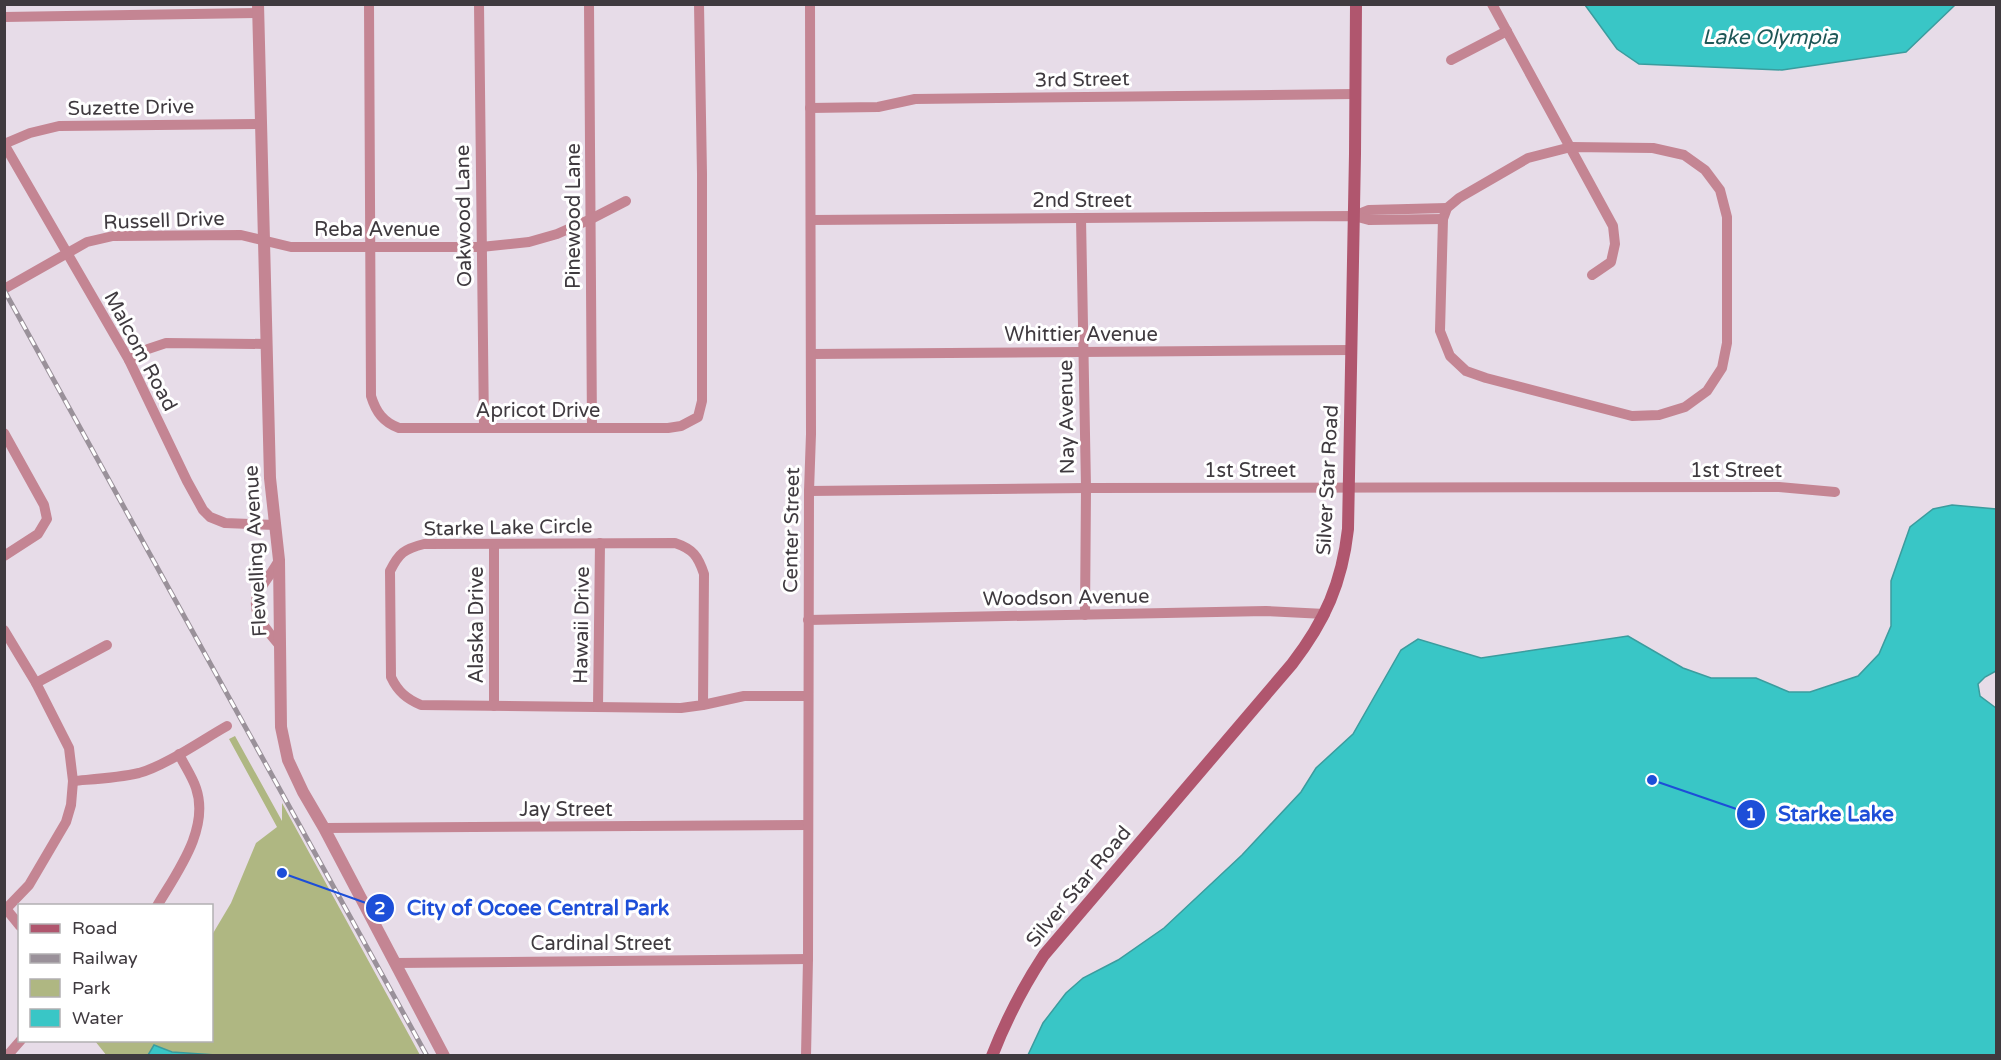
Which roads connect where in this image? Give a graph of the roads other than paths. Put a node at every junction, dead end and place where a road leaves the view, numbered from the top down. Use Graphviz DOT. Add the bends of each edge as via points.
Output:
graph roads {
  1 [pos="369,4"];
  2 [pos="479,4"];
  3 [pos="589,4"];
  4 [pos="699,4"];
  5 [pos="810,4"];
  6 [pos="1356,4"];
  7 [pos="1492,4"];
  8 [pos="258,9"];
  9 [pos="4,17"];
  10 [pos="1507,31"];
  11 [pos="1451,60"];
  12 [pos="1355,94"];
  13 [pos="810,108"];
  14 [pos="261,124"];
  15 [pos="4,144"];
  16 [pos="1571,147"];
  17 [pos="626,201"];
  18 [pos="1447,208"];
  19 [pos="1354,216"];
  20 [pos="1082,218"];
  21 [pos="591,219"];
  22 [pos="1443,219"];
  23 [pos="811,220"];
  24 [pos="264,241"];
  25 [pos="370,246"];
  26 [pos="481,246"];
  27 [pos="67,253"];
  28 [pos="1592,275"];
  29 [pos="4,289"];
  30 [pos="267,344"];
  31 [pos="1352,350"];
  32 [pos="1083,351"];
  33 [pos="812,354"];
  34 [pos="129,360"];
  35 [pos="484,427"];
  36 [pos="592,428"];
  37 [pos="4,433"];
  38 [pos="1086,488"];
  39 [pos="1348,488"];
  40 [pos="809,491"];
  41 [pos="1835,492"];
  42 [pos="276,525"];
  43 [pos="600,543"];
  44 [pos="494,544"];
  45 [pos="4,556"];
  46 [pos="279,560"];
  47 [pos="1325,614"];
  48 [pos="1085,615"];
  49 [pos="808,620"];
  50 [pos="4,630"];
  51 [pos="107,645"];
  52 [pos="280,646"];
  53 [pos="36,683"];
  54 [pos="808,696"];
  55 [pos="703,705"];
  56 [pos="494,706"];
  57 [pos="598,707"];
  58 [pos="227,726"];
  59 [pos="179,754"];
  60 [pos="73,781"];
  61 [pos="808,825"];
  62 [pos="324,828"];
  63 [pos="158,904"];
  64 [pos="6,910"];
  65 [pos="18,924"];
  66 [pos="808,959"];
  67 [pos="395,963"];
  68 [pos="20,1042"];
  69 [pos="7,1056"];
  70 [pos="444,1056"];
  71 [pos="806,1056"];
  72 [pos="992,1056"];
  1 -- 25 [label="street, Apricot Drive"];
  2 -- 26 [label="street, Oakwood Lane"];
  3 -- 21 [label="street, Pinewood Lane"];
  4 -- 36 [label="street, Apricot Drive" via="702,401 698,417 668,428"];
  5 -- 13 [label="street, Center Street"];
  6 -- 12 [label="main road, Silver Star Road"];
  7 -- 10 [label="street"];
  8 -- 9 [label="street"];
  8 -- 14 [label="street, Flewelling Avenue"];
  10 -- 11 [label="street"];
  10 -- 16 [label="street"];
  12 -- 13 [label="street, 3rd Street" via="915,99 878,107"];
  12 -- 19 [label="main road, Silver Star Road"];
  13 -- 23 [label="street, Center Street"];
  14 -- 15 [label="street, Suzette Drive" via="59,126"];
  14 -- 24 [label="street, Flewelling Avenue"];
  15 -- 27 [label="street, Malcom Road"];
  16 -- 18 [label="street" via="1528,159"];
  16 -- 22 [label="street" via="1653,148 1684,155 1705,170 1719,190 1727,217 1727,344 1722,368 1707,391 1685,407 1659,415 1632,416 1466,370 1450,356 1440,331"];
  16 -- 28 [label="street" via="1613,226 1611,262"];
  17 -- 21 [label="street, Reba Avenue"];
  18 -- 19 [label="street" via="1369,210"];
  18 -- 22 [label="street"];
  19 -- 20 [label="street, 2nd Street"];
  19 -- 22 [label="street" via="1370,220"];
  19 -- 31 [label="main road, Silver Star Road"];
  20 -- 23 [label="street, 2nd Street"];
  20 -- 32 [label="street, Nay Avenue"];
  21 -- 26 [label="street, Reba Avenue" via="529,242"];
  21 -- 36 [label="street, Pinewood Lane"];
  23 -- 33 [label="street, Center Street"];
  24 -- 25 [label="street, Reba Avenue" via="291,247"];
  24 -- 27 [label="street, Russell Drive" via="241,235 113,236 87,242"];
  24 -- 30 [label="street, Flewelling Avenue"];
  25 -- 26 [label="street, Reba Avenue"];
  25 -- 35 [label="street, Apricot Drive" via="371,396 375,410 387,423 399,428"];
  26 -- 35 [label="street, Oakwood Lane"];
  27 -- 29 [label="street, Russell Drive"];
  27 -- 34 [label="street, Malcom Road"];
  30 -- 34 [label="street" via="166,344"];
  30 -- 42 [label="street, Flewelling Avenue" via="270,478"];
  31 -- 32 [label="street, Whittier Avenue"];
  31 -- 39 [label="main road, Silver Star Road"];
  32 -- 33 [label="street, Whittier Avenue"];
  32 -- 38 [label="street, Nay Avenue"];
  33 -- 40 [label="street, Center Street"];
  34 -- 42 [label="street, Malcom Road" via="203,510 225,523"];
  35 -- 36 [label="street, Apricot Drive"];
  37 -- 45 [label="street" via="44,505 47,519 38,534"];
  38 -- 39 [label="street, 1st Street"];
  38 -- 40 [label="street, 1st Street"];
  38 -- 48 [label="street, Nay Avenue"];
  39 -- 41 [label="street, 1st Street" via="1779,487"];
  39 -- 47 [label="main road, Silver Star Road" via="1345,554"];
  40 -- 49 [label="street, Center Street"];
  42 -- 46 [label="street, Flewelling Avenue"];
  43 -- 44 [label="street, Starke Lake Circle"];
  43 -- 55 [label="street, Starke Lake Circle" via="675,543 699,557 704,574"];
  43 -- 57 [label="street, Hawaii Drive"];
  44 -- 56 [label="street, Alaska Drive"];
  44 -- 56 [label="street, Starke Lake Circle" via="415,546 397,558 390,571 391,677 396,687 407,699 422,705"];
  46 -- 52 [label="street, Flewelling Avenue"];
  46 -- 52 [label="street" via="261,587 256,603 262,624"];
  47 -- 48 [label="street, Woodson Avenue" via="1266,611"];
  47 -- 72 [label="main road, Silver Star Road" via="1292,664 1044,955 1022,990"];
  48 -- 49 [label="street, Woodson Avenue"];
  49 -- 54 [label="street, Center Street"];
  50 -- 53 [label="street"];
  51 -- 53 [label="street"];
  52 -- 62 [label="street, Flewelling Avenue" via="281,727 288,760"];
  53 -- 60 [label="street" via="69,748"];
  54 -- 55 [label="street, Starke Lake Circle" via="744,696"];
  54 -- 61 [label="street, Center Street"];
  55 -- 57 [label="street, Starke Lake Circle"];
  56 -- 57 [label="street, Starke Lake Circle"];
  58 -- 59 [label="street"];
  59 -- 60 [label="street" via="142,772"];
  59 -- 63 [label="street" via="196,789 199,818 188,855"];
  60 -- 64 [label="street" via="66,822 29,885"];
  61 -- 62 [label="street, Jay Street"];
  61 -- 66 [label="street, Center Street"];
  62 -- 67 [label="street, Flewelling Avenue"];
  64 -- 65 [label="street"];
  66 -- 67 [label="street, Cardinal Street"];
  66 -- 71 [label="street, Center Street"];
  67 -- 70 [label="street, Flewelling Avenue"];
  68 -- 69 [label="street"];
}
